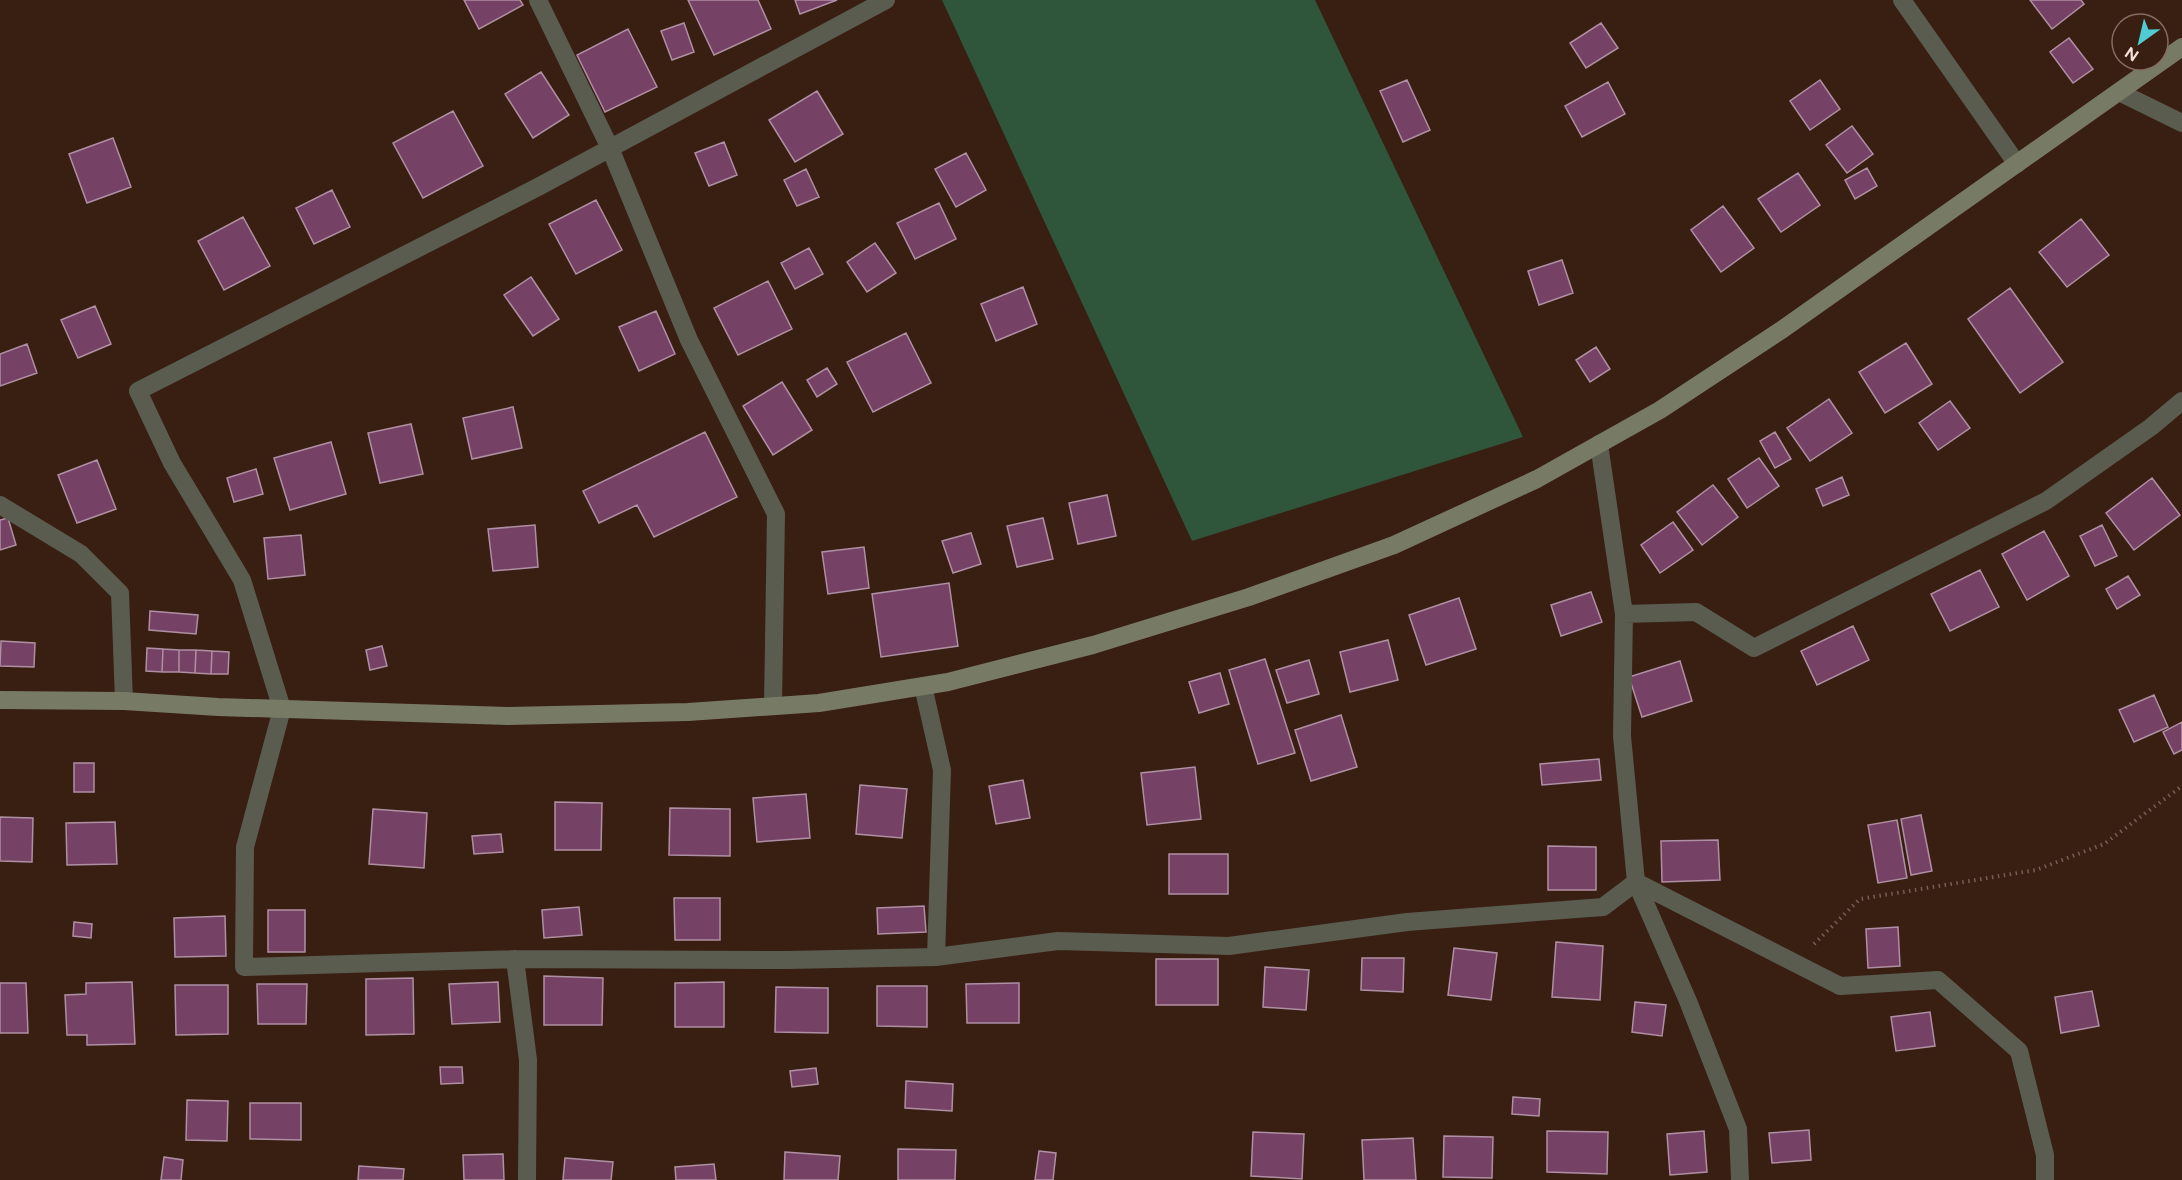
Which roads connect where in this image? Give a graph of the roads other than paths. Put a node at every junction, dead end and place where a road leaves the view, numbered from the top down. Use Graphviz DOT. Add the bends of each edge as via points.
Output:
graph roads {
  1 [pos="538,0"];
  2 [pos="886,0"];
  3 [pos="1902,0"];
  4 [pos="2182,46"];
  5 [pos="2119,92"];
  6 [pos="2182,123"];
  7 [pos="610,148"];
  8 [pos="2017,165"];
  9 [pos="2182,401"];
  10 [pos="1599,444"];
  11 [pos="0,505"];
  12 [pos="1624,614"];
  13 [pos="923,686"];
  14 [pos="0,700"];
  15 [pos="124,701"];
  16 [pos="773,706"];
  17 [pos="282,709"];
  18 [pos="1636,882"];
  19 [pos="936,957"];
  20 [pos="516,959"];
  21 [pos="527,1180"];
  22 [pos="1740,1180"];
  23 [pos="2045,1180"];
  1 -- 7 [label="street"];
  2 -- 7 [label="street"];
  3 -- 8 [label="street"];
  4 -- 5 [label="street"];
  5 -- 6 [label="street"];
  5 -- 8 [label="street"];
  7 -- 16 [label="street" via="689,340 776,514"];
  7 -- 17 [label="street" via="138,391 172,463 242,580"];
  8 -- 10 [label="street" via="1783,329 1660,410"];
  9 -- 12 [label="street" via="2046,501 1754,648 1696,612"];
  10 -- 12 [label="street"];
  10 -- 13 [label="street" via="1537,479 1383,549 1249,597 1093,645"];
  11 -- 15 [label="street" via="81,554 120,592"];
  12 -- 18 [label="street" via="1622,736"];
  13 -- 16 [label="street" via="819,703"];
  13 -- 19 [label="street" via="942,770"];
  14 -- 15 [label="street"];
  15 -- 17 [label="street"];
  16 -- 17 [label="street" via="508,716"];
  17 -- 20 [label="street" via="245,847 244,968"];
  18 -- 19 [label="street" via="1603,907 1407,922 1229,946 1058,941"];
  18 -- 22 [label="street" via="1738,1129"];
  18 -- 23 [label="street" via="1840,986 1938,980 2019,1051 2045,1155"];
  19 -- 20 [label="street"];
  20 -- 21 [label="street" via="528,1060"];
}
